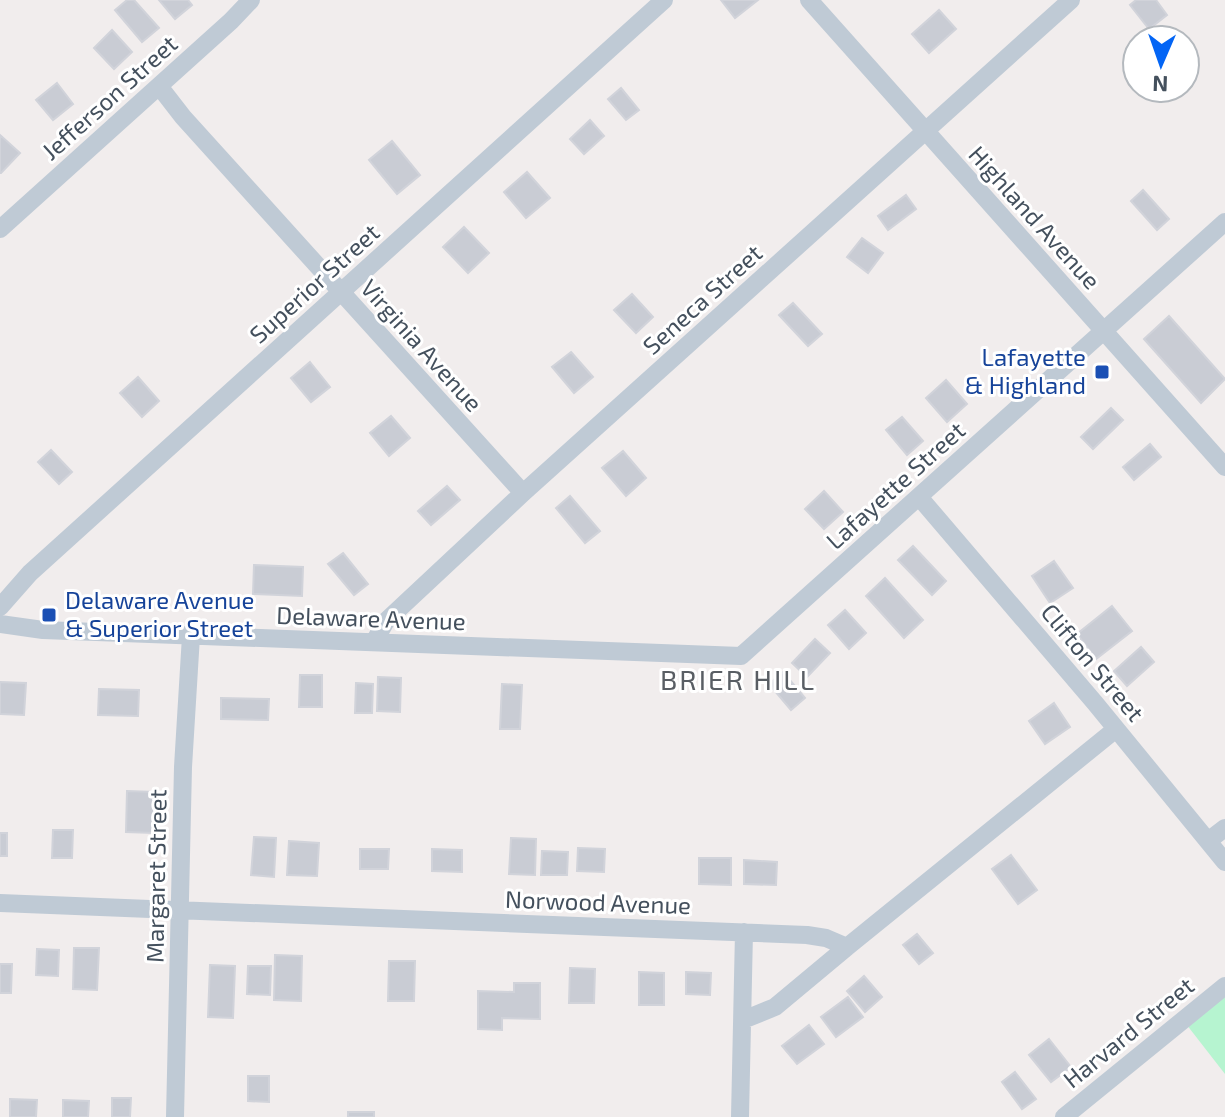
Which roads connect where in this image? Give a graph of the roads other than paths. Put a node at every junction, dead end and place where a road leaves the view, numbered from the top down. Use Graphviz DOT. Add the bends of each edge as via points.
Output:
graph roads {
  1 [pos="251,0"];
  2 [pos="664,0"];
  3 [pos="809,0"];
  4 [pos="1071,0"];
  5 [pos="159,86"];
  6 [pos="925,132"];
  7 [pos="1225,222"];
  8 [pos="0,229"];
  9 [pos="341,292"];
  10 [pos="1103,331"];
  11 [pos="1225,467"];
  12 [pos="523,493"];
  13 [pos="920,498"];
  14 [pos="0,607"];
  15 [pos="0,624"];
  16 [pos="191,636"];
  17 [pos="374,642"];
  18 [pos="741,656"];
  19 [pos="1116,729"];
  20 [pos="1225,828"];
  21 [pos="1208,841"];
  22 [pos="1225,862"];
  23 [pos="0,903"];
  24 [pos="181,910"];
  25 [pos="744,932"];
  26 [pos="847,947"];
  27 [pos="1225,986"];
  28 [pos="743,1020"];
  29 [pos="175,1117"];
  30 [pos="740,1117"];
  31 [pos="1064,1117"];
  1 -- 5 [label="street, Jefferson Street"];
  2 -- 9 [label="street, Superior Street"];
  3 -- 6 [label="street, Highland Avenue"];
  4 -- 6 [label="street, Seneca Street"];
  5 -- 8 [label="street, Jefferson Street"];
  5 -- 9 [label="street, Virginia Avenue"];
  6 -- 10 [label="street, Highland Avenue"];
  6 -- 12 [label="street, Seneca Street"];
  7 -- 10 [label="street, Lafayette Street"];
  9 -- 12 [label="street, Virginia Avenue"];
  9 -- 14 [label="street, Superior Street" via="30,573"];
  10 -- 11 [label="street, Highland Avenue"];
  10 -- 13 [label="street, Lafayette Street"];
  12 -- 17 [label="street, Seneca Street" via="386,621"];
  13 -- 18 [label="street, Lafayette Street"];
  13 -- 19 [label="street, Clifton Street"];
  15 -- 16 [label="street, Delaware Avenue"];
  16 -- 17 [label="street, Delaware Avenue"];
  16 -- 24 [label="street, Margaret Street"];
  17 -- 18 [label="street, Delaware Avenue"];
  19 -- 21 [label="street, Clifton Street"];
  19 -- 26 [label="street"];
  20 -- 21 [label="street"];
  21 -- 22 [label="street, Clifton Street"];
  23 -- 24 [label="street, Norwood Avenue"];
  24 -- 25 [label="street, Norwood Avenue"];
  24 -- 29 [label="street, Margaret Street"];
  25 -- 26 [label="street, Norwood Avenue" via="817,936"];
  25 -- 28 [label="street"];
  26 -- 28 [label="street" via="775,1007"];
  27 -- 31 [label="street, Harvard Street"];
  28 -- 30 [label="street"];
}
